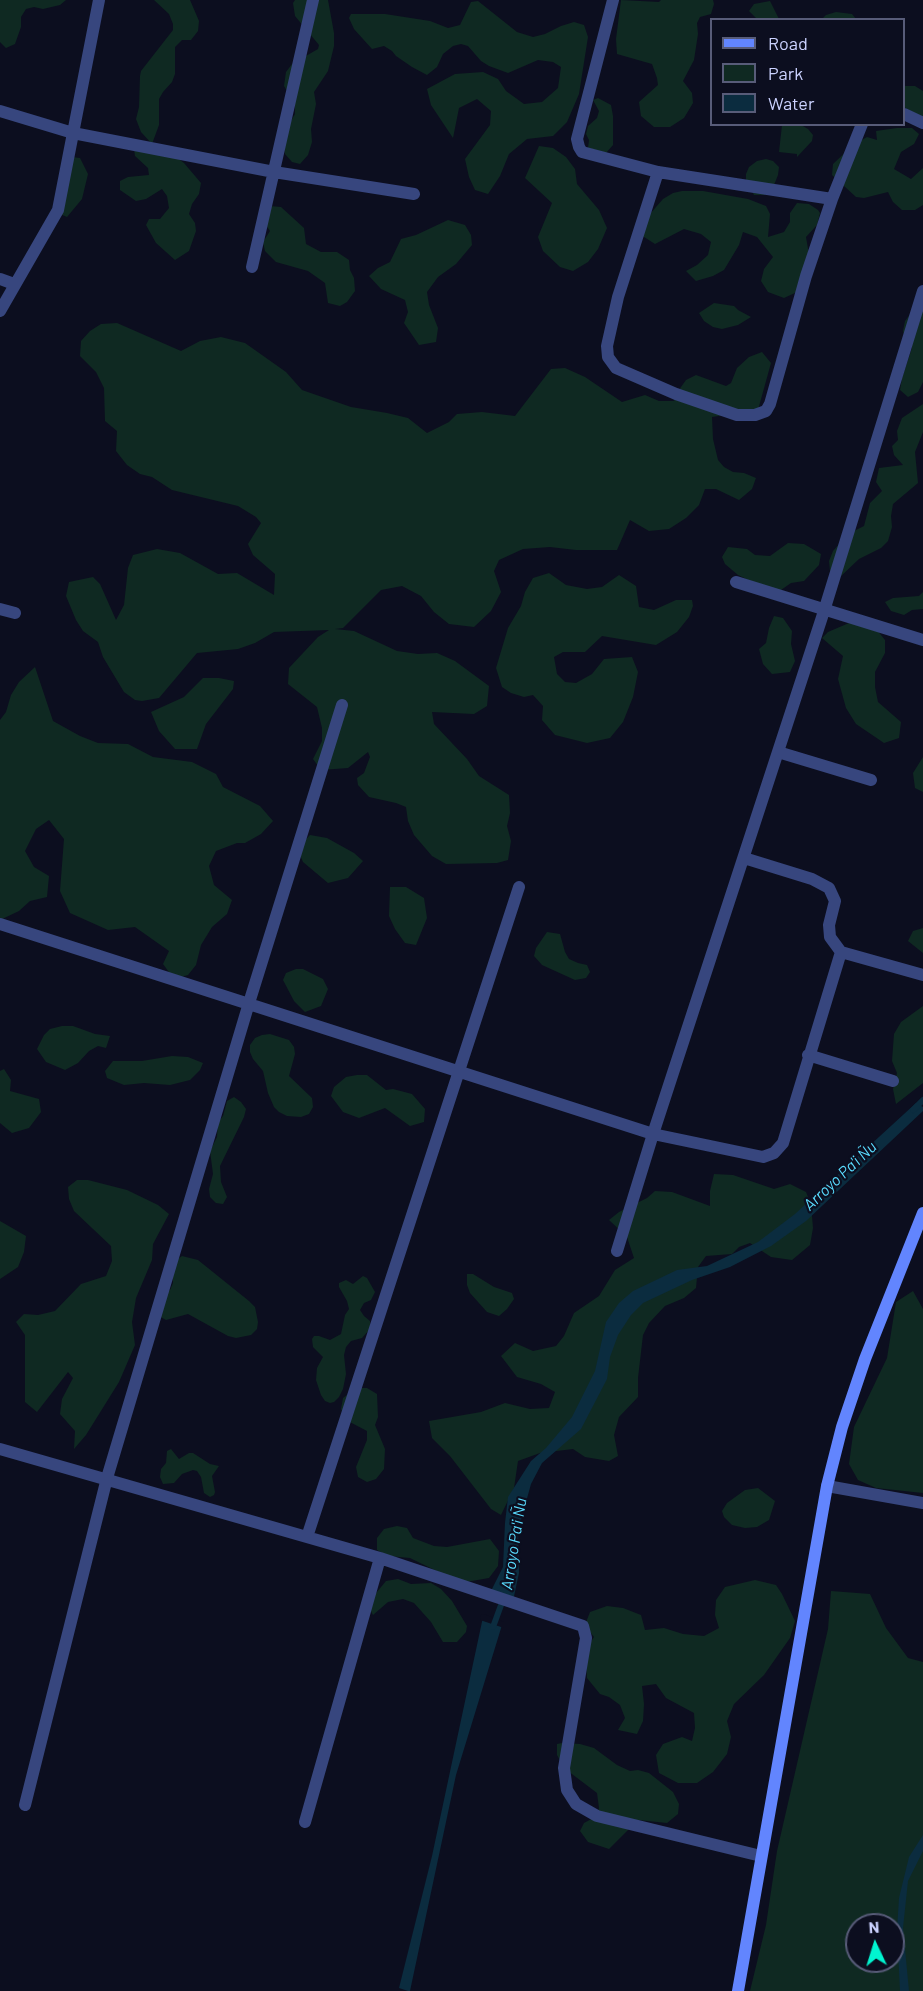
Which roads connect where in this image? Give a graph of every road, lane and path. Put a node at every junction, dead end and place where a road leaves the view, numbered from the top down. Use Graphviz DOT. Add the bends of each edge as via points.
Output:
graph roads {
  1 [pos="99,0"];
  2 [pos="313,0"];
  3 [pos="613,0"];
  4 [pos="0,111"];
  5 [pos="905,115"];
  6 [pos="923,123"];
  7 [pos="861,126"];
  8 [pos="73,133"];
  9 [pos="274,172"];
  10 [pos="658,172"];
  11 [pos="414,194"];
  12 [pos="832,199"];
  13 [pos="252,267"];
  14 [pos="0,279"];
  15 [pos="14,284"];
  16 [pos="923,291"];
  17 [pos="0,311"];
  18 [pos="736,582"];
  19 [pos="0,609"];
  20 [pos="824,611"];
  21 [pos="15,614"];
  22 [pos="923,640"];
  23 [pos="342,705"];
  24 [pos="778,752"];
  25 [pos="871,780"];
  26 [pos="744,858"];
  27 [pos="519,887"];
  28 [pos="0,924"];
  29 [pos="841,952"];
  30 [pos="923,975"];
  31 [pos="249,1003"];
  32 [pos="808,1055"];
  33 [pos="458,1073"];
  34 [pos="893,1081"];
  35 [pos="653,1134"];
  36 [pos="923,1213"];
  37 [pos="617,1251"];
  38 [pos="0,1449"];
  39 [pos="107,1478"];
  40 [pos="827,1486"];
  41 [pos="923,1503"];
  42 [pos="307,1537"];
  43 [pos="380,1558"];
  44 [pos="25,1805"];
  45 [pos="305,1822"];
  46 [pos="761,1856"];
  47 [pos="738,1991"];
  1 -- 8 [label="street"];
  2 -- 9 [label="street"];
  3 -- 10 [label="street" via="577,139 579,147 582,152"];
  4 -- 8 [label="street"];
  5 -- 6 [label="street"];
  7 -- 12 [label="street"];
  8 -- 9 [label="street"];
  8 -- 15 [label="street" via="58,210"];
  9 -- 11 [label="street"];
  9 -- 13 [label="street"];
  10 -- 12 [label="street"];
  10 -- 12 [label="street" via="618,297 608,357 616,368 737,415 755,415 766,411 770,404"];
  14 -- 15 [label="street"];
  15 -- 17 [label="street"];
  16 -- 20 [label="street"];
  18 -- 20 [label="street"];
  19 -- 21 [label="street"];
  20 -- 22 [label="street"];
  20 -- 24 [label="street"];
  23 -- 31 [label="street"];
  24 -- 25 [label="street"];
  24 -- 26 [label="street"];
  26 -- 29 [label="street" via="829,888 835,901 830,937"];
  26 -- 35 [label="street"];
  27 -- 33 [label="street"];
  28 -- 31 [label="street"];
  29 -- 30 [label="street"];
  29 -- 32 [label="street"];
  31 -- 33 [label="street"];
  31 -- 39 [label="street"];
  32 -- 34 [label="street"];
  32 -- 35 [label="street" via="783,1143 774,1153 763,1157"];
  33 -- 35 [label="street"];
  33 -- 42 [label="street"];
  35 -- 37 [label="street"];
  36 -- 40 [label="main road" via="865,1359"];
  38 -- 39 [label="street"];
  39 -- 42 [label="street"];
  39 -- 44 [label="street"];
  40 -- 41 [label="street"];
  40 -- 46 [label="main road"];
  42 -- 43 [label="street"];
  43 -- 45 [label="street"];
  43 -- 46 [label="street" via="582,1626 586,1638 564,1768 567,1790 576,1804 597,1816"];
  46 -- 47 [label="main road"];
}
